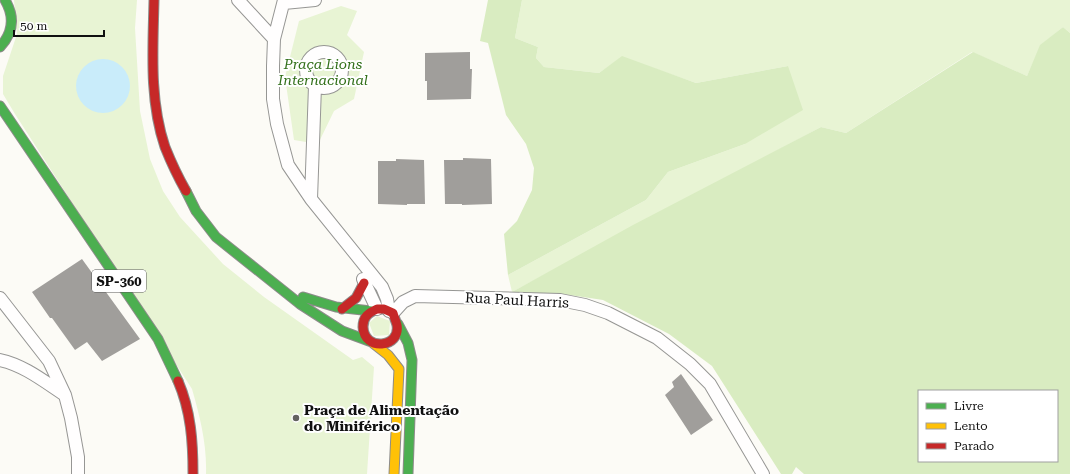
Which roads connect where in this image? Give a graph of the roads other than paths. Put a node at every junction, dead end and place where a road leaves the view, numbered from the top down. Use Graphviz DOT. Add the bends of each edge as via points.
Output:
graph roads {
  1 [pos="4,0"];
  2 [pos="154,0"];
  3 [pos="238,0"];
  4 [pos="316,0"];
  5 [pos="284,1"];
  6 [pos="274,39"];
  7 [pos="3,44"];
  8 [pos="0,58"];
  9 [pos="315,86"];
  10 [pos="0,106"];
  11 [pos="311,199"];
  12 [pos="360,260"];
  13 [pos="364,283"];
  14 [pos="283,290"];
  15 [pos="0,298"];
  16 [pos="342,309"];
  17 [pos="383,311"];
  18 [pos="398,324"];
  19 [pos="371,342"];
  20 [pos="0,360"];
  21 [pos="65,395"];
  22 [pos="78,474"];
  23 [pos="193,474"];
  24 [pos="394,474"];
  25 [pos="408,474"];
  26 [pos="763,474"];
  1 -- 7 [label="street" via="11,11 12,22"];
  2 -- 14 [label="street" via="153,63 157,113 165,146 178,177 196,211 216,237"];
  3 -- 6 [label="street"];
  4 -- 5 [label="street"];
  5 -- 6 [label="street"];
  6 -- 11 [label="street" via="273,99 277,124 288,165"];
  7 -- 8 [label="street"];
  9 -- 11 [label="street"];
  10 -- 23 [label="street, SP-360" via="158,339 173,368 189,416"];
  11 -- 12 [label="street"];
  12 -- 13 [label="street"];
  12 -- 17 [label="street" via="382,287 387,299"];
  13 -- 16 [label="street" via="356,299"];
  13 -- 17 [label="street"];
  14 -- 16 [label="street"];
  14 -- 19 [label="street" via="342,331"];
  15 -- 21 [label="street" via="49,361"];
  16 -- 17 [label="street"];
  17 -- 18 [label="street"];
  17 -- 19 [label="street" via="364,320 362,325 365,336"];
  17 -- 26 [label="street, Rua Paul Harris" via="414,296 560,300 608,313 657,338 710,384"];
  18 -- 19 [label="street" via="398,331 392,341 380,345"];
  18 -- 25 [label="street" via="408,343 412,360"];
  19 -- 24 [label="street" via="388,354 399,370"];
  20 -- 21 [label="street" via="34,375"];
  21 -- 22 [label="street" via="78,457"];
}
